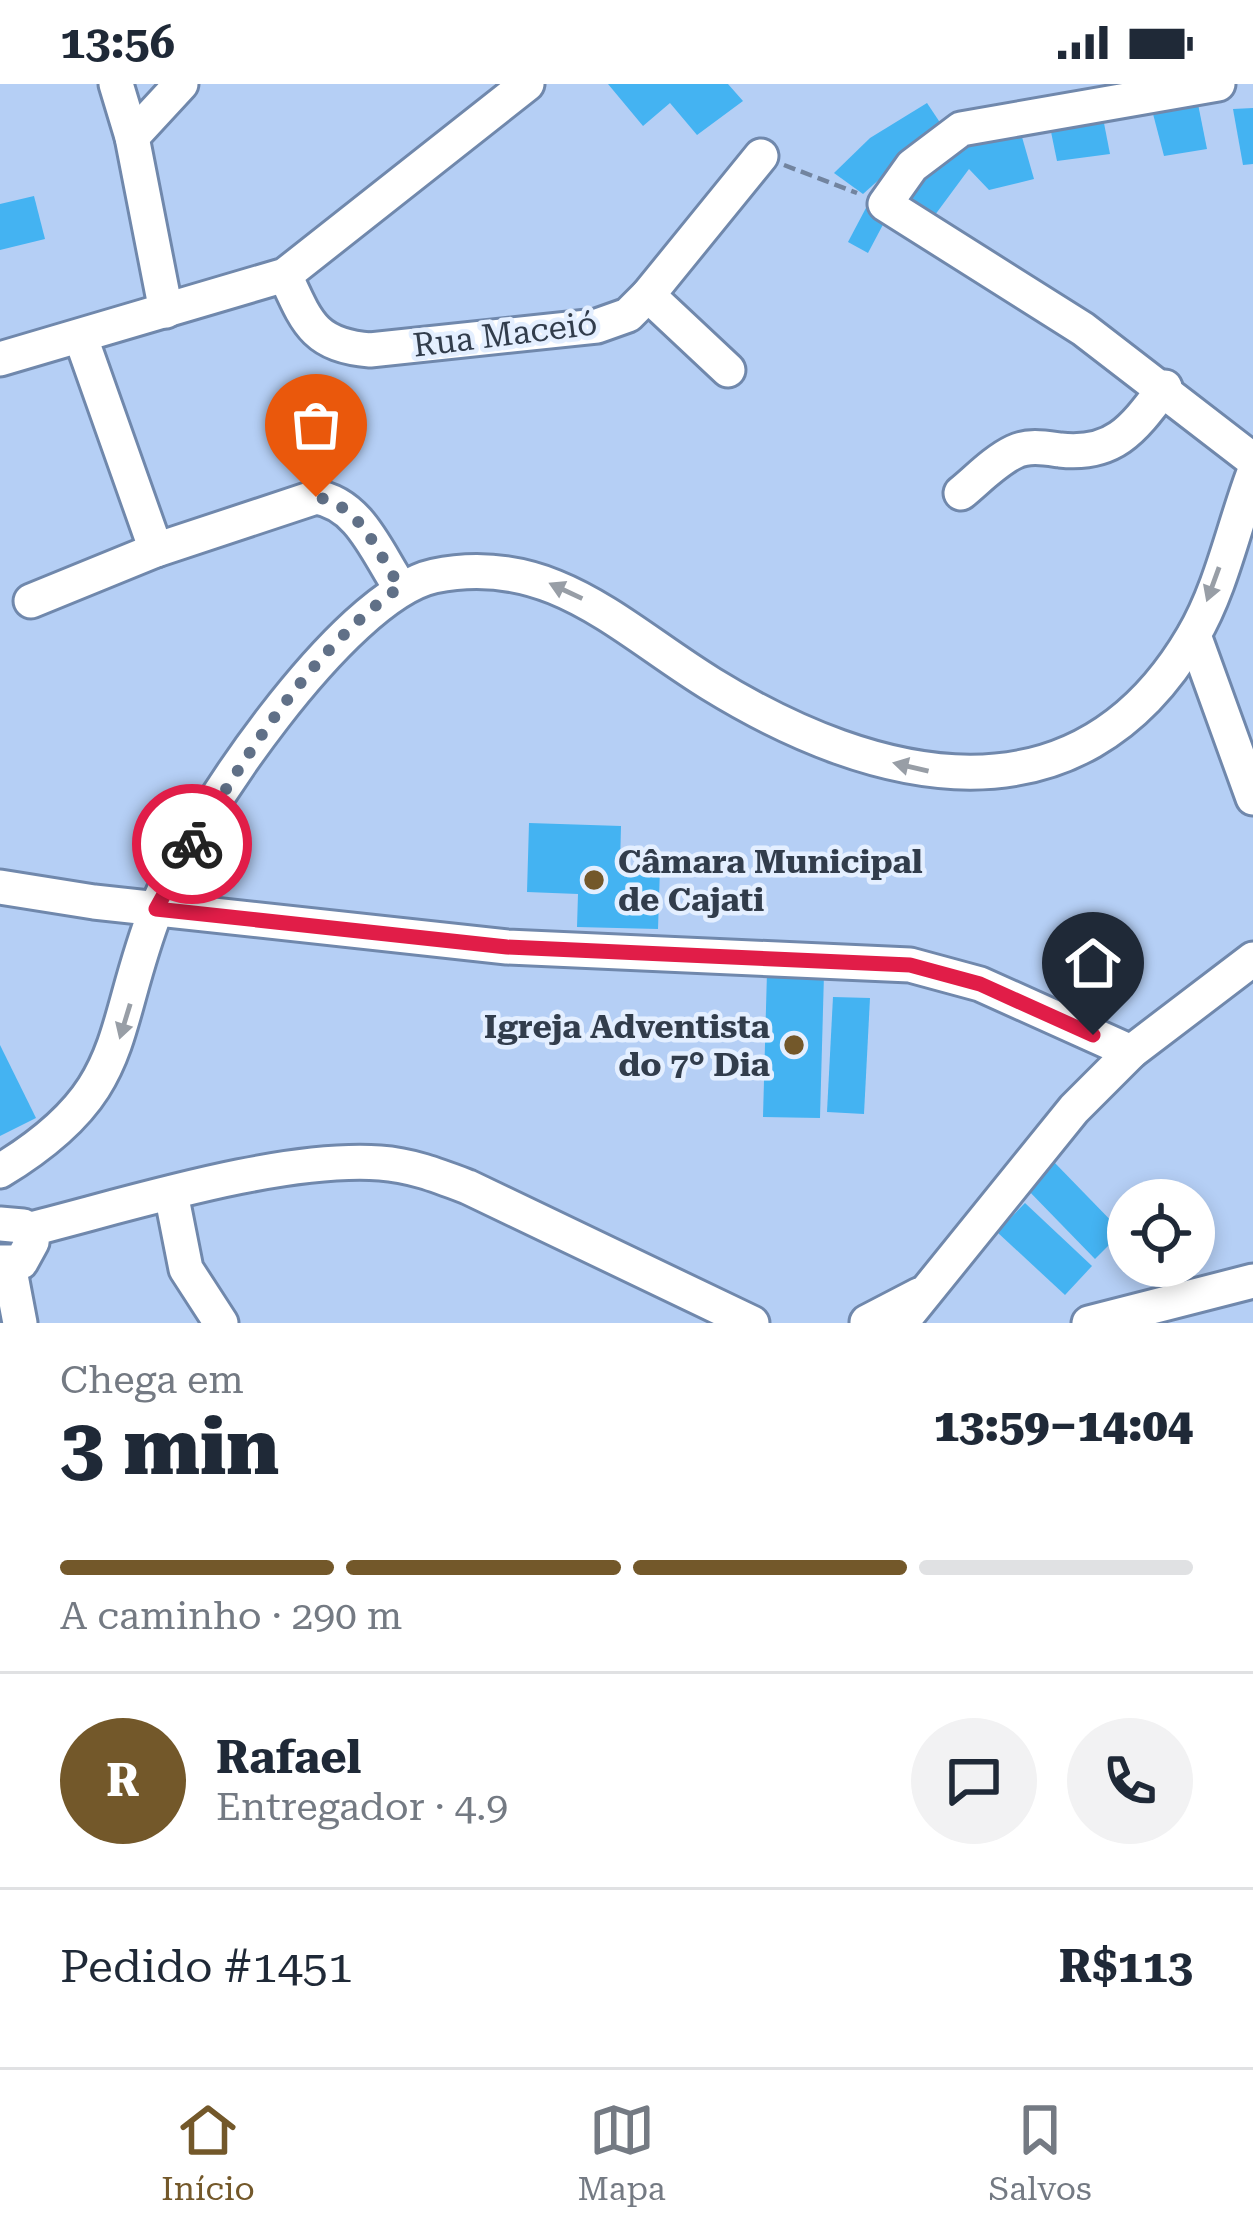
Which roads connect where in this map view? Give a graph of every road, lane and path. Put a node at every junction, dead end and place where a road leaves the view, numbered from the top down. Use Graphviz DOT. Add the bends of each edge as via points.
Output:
graph roads {
  1 [pos="116,84"];
  2 [pos="181,84"];
  3 [pos="527,84"];
  4 [pos="1218,84"];
  5 [pos="132,137"];
  6 [pos="761,156"];
  7 [pos="885,204"];
  8 [pos="285,275"];
  9 [pos="648,296"];
  10 [pos="166,311"];
  11 [pos="81,338"];
  12 [pos="0,358"];
  13 [pos="728,370"];
  14 [pos="1165,387"];
  15 [pos="1253,460"];
  16 [pos="1253,475"];
  17 [pos="961,493"];
  18 [pos="156,550"];
  19 [pos="400,587"];
  20 [pos="31,601"];
  21 [pos="1194,634"];
  22 [pos="1253,798"];
  23 [pos="0,887"];
  24 [pos="156,909"];
  25 [pos="1253,959"];
  26 [pos="1131,1052"];
  27 [pos="0,1171"];
  28 [pos="171,1193"];
  29 [pos="7,1226"];
  30 [pos="4,1263"];
  31 [pos="1253,1282"];
  32 [pos="923,1293"];
  33 [pos="20,1323"];
  34 [pos="221,1323"];
  35 [pos="752,1323"];
  36 [pos="840,1323"];
  37 [pos="867,1323"];
  38 [pos="901,1323"];
  39 [pos="1089,1323"];
  1 -- 5 [label="street"];
  2 -- 5 [label="street"];
  3 -- 8 [label="street"];
  4 -- 7 [label="street" via="961,129 912,166"];
  5 -- 10 [label="street"];
  6 -- 7 [label="path"];
  6 -- 9 [label="street, Rua Maceió"];
  7 -- 14 [label="street"];
  8 -- 9 [label="street, Rua Maceió" via="318,335 340,348 370,350 597,326 628,315"];
  8 -- 10 [label="street"];
  9 -- 13 [label="street"];
  10 -- 11 [label="street"];
  11 -- 12 [label="street"];
  11 -- 18 [label="street"];
  14 -- 15 [label="street"];
  14 -- 17 [label="street" via="1111,447 1012,452"];
  16 -- 21 [label="street, one-way"];
  18 -- 19 [label="street" via="316,497 337,500"];
  18 -- 20 [label="street"];
  21 -- 19 [label="street, one-way" via="1154,687 1090,743 988,775 933,772 801,731 713,685 565,587 476,572"];
  19 -- 24 [label="street" via="314,668 228,787"];
  21 -- 22 [label="street"];
  23 -- 24 [label="street"];
  24 -- 26 [label="street" via="507,947 910,965 980,984"];
  24 -- 27 [label="street, one-way" via="118,1043 98,1084 71,1119"];
  25 -- 26 [label="street"];
  26 -- 32 [label="street"];
  28 -- 29 [label="street"];
  28 -- 34 [label="street" via="186,1269"];
  28 -- 35 [label="street" via="334,1162 422,1169"];
  29 -- 30 [label="street" via="29,1253"];
  30 -- 33 [label="street"];
  31 -- 39 [label="street"];
  32 -- 37 [label="street"];
  32 -- 38 [label="street"];
  36 -- 37 [label="street"];
}
